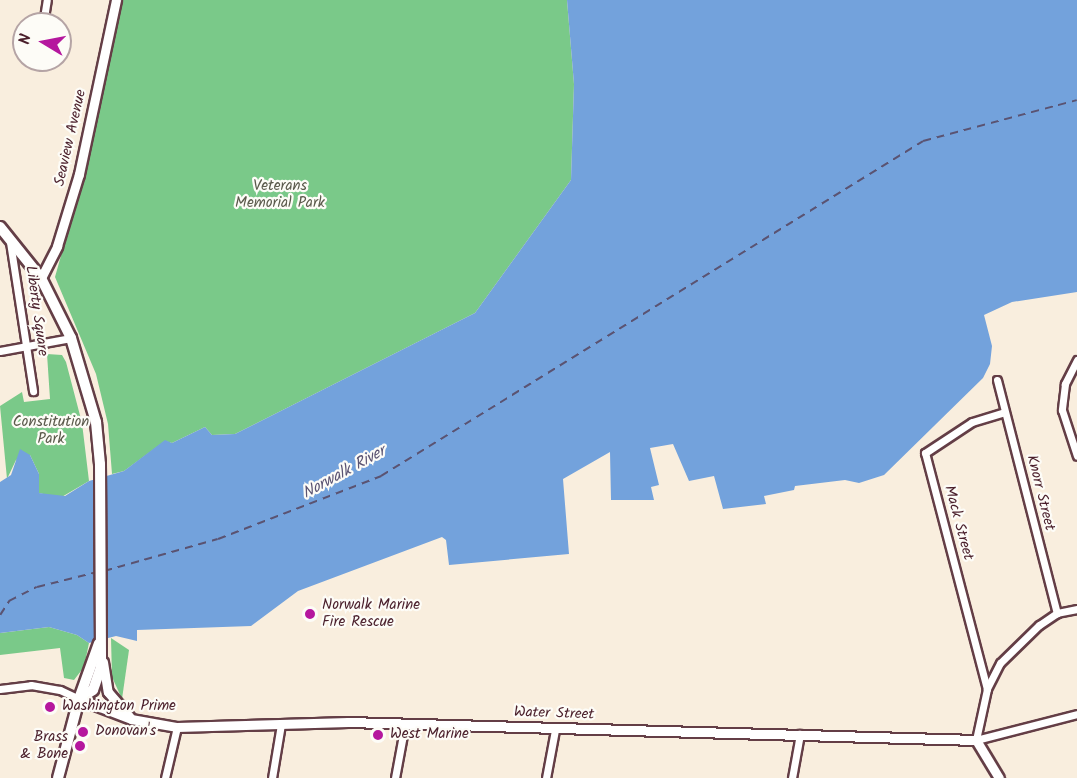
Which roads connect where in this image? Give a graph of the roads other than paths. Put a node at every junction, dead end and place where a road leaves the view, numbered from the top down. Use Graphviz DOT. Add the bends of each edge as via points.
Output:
graph roads {
  1 [pos="116,0"];
  2 [pos="0,227"];
  3 [pos="9,236"];
  4 [pos="41,278"];
  5 [pos="71,338"];
  6 [pos="26,348"];
  7 [pos="0,351"];
  8 [pos="1077,360"];
  9 [pos="997,380"];
  10 [pos="33,391"];
  11 [pos="1005,412"];
  12 [pos="1077,456"];
  13 [pos="1077,609"];
  14 [pos="1057,613"];
  15 [pos="101,640"];
  16 [pos="102,654"];
  17 [pos="0,688"];
  18 [pos="987,689"];
  19 [pos="79,699"];
  20 [pos="1077,714"];
  21 [pos="131,719"];
  22 [pos="280,724"];
  23 [pos="405,724"];
  24 [pos="177,727"];
  25 [pos="555,730"];
  26 [pos="800,734"];
  27 [pos="976,740"];
  28 [pos="58,778"];
  29 [pos="165,778"];
  30 [pos="272,778"];
  31 [pos="395,778"];
  32 [pos="546,778"];
  33 [pos="792,778"];
  34 [pos="999,778"];
  1 -- 4 [label="main road, Seaview Avenue" via="79,174 57,246"];
  2 -- 3 [label="main road, Liberty Square"];
  3 -- 4 [label="main road, Liberty Square"];
  3 -- 6 [label="street, Liberty Square"];
  4 -- 5 [label="main road, Liberty Square"];
  5 -- 6 [label="street"];
  5 -- 15 [label="main road, Liberty Square" via="96,422 100,464"];
  6 -- 7 [label="street"];
  6 -- 10 [label="street, Liberty Square"];
  8 -- 12 [label="street" via="1065,384 1062,410"];
  9 -- 11 [label="street, Knorr Street"];
  11 -- 14 [label="street, Knorr Street"];
  11 -- 18 [label="street, Mack Street" via="972,422 925,453"];
  13 -- 14 [label="street"];
  14 -- 18 [label="street" via="1000,663"];
  15 -- 16 [label="main road, Liberty Square"];
  15 -- 19 [label="main road"];
  16 -- 19 [label="main road, Liberty Square" via="93,690"];
  16 -- 21 [label="main road" via="108,692"];
  17 -- 19 [label="street" via="30,685 60,690"];
  18 -- 27 [label="street"];
  19 -- 21 [label="main road, Water Street"];
  19 -- 28 [label="main road"];
  20 -- 27 [label="street"];
  21 -- 24 [label="main road, Water Street"];
  22 -- 23 [label="main road, Water Street"];
  22 -- 24 [label="main road, Water Street"];
  22 -- 30 [label="street"];
  23 -- 25 [label="main road, Water Street"];
  23 -- 31 [label="street"];
  24 -- 29 [label="street"];
  25 -- 26 [label="main road, Water Street"];
  25 -- 32 [label="street"];
  26 -- 27 [label="main road, Water Street"];
  26 -- 33 [label="street"];
  27 -- 34 [label="main road"];
}
